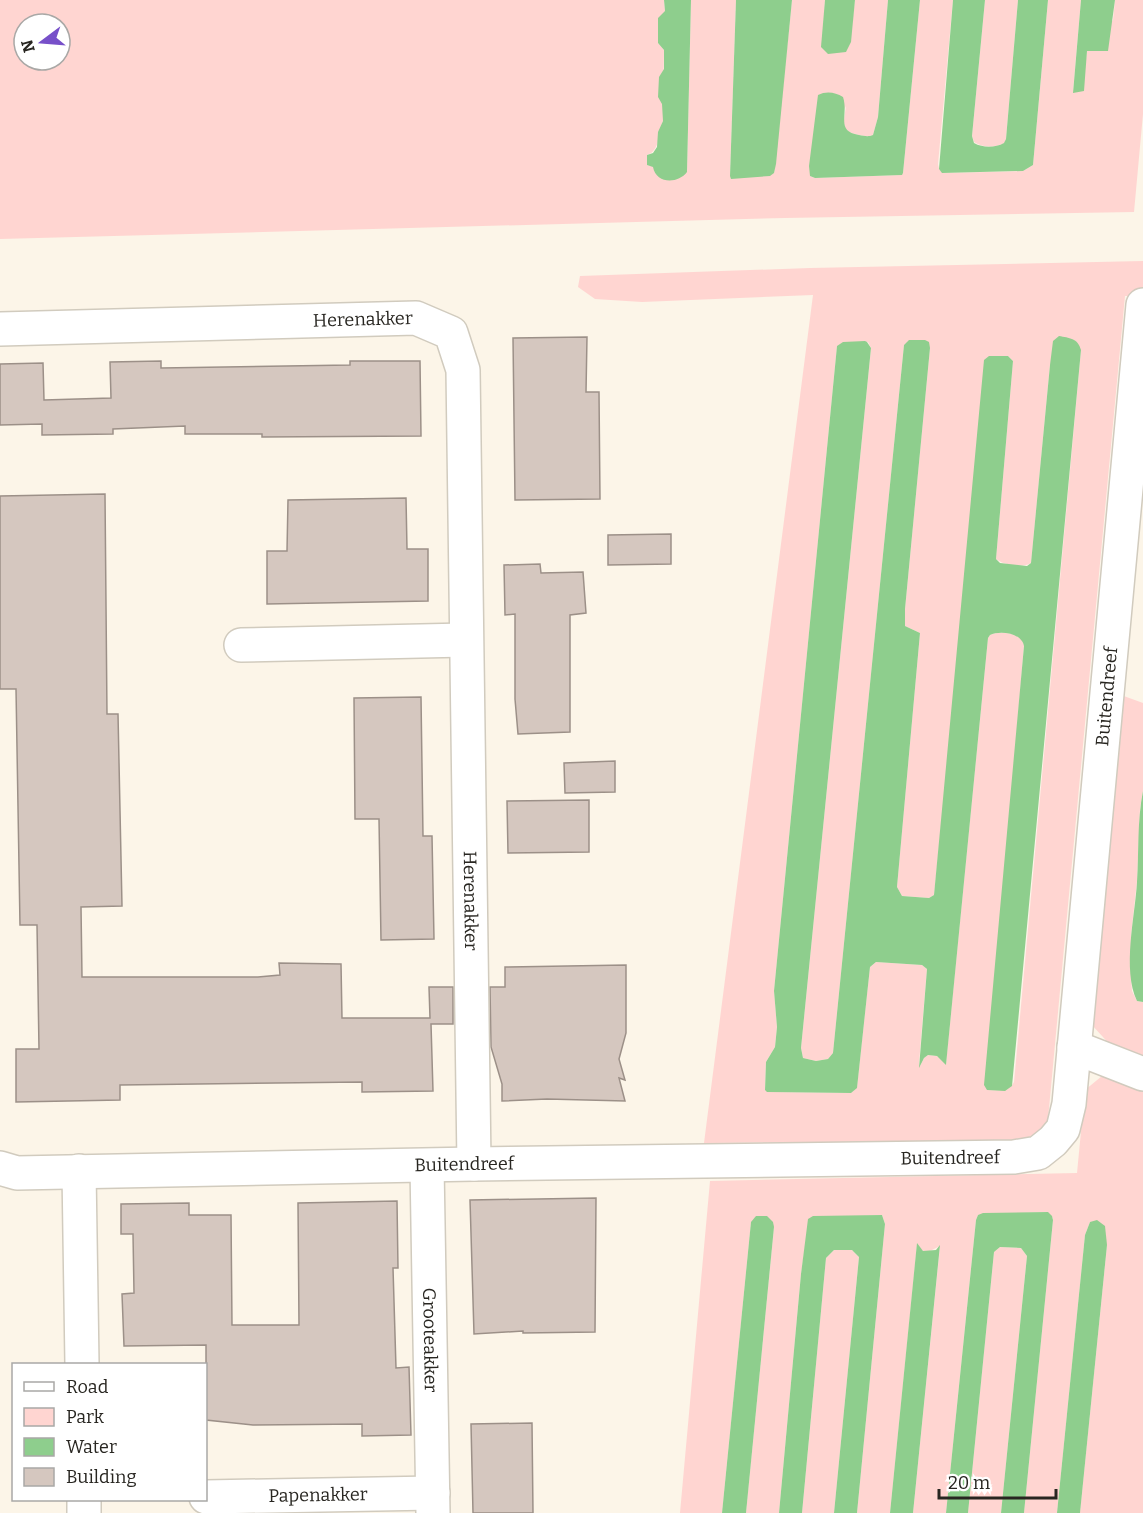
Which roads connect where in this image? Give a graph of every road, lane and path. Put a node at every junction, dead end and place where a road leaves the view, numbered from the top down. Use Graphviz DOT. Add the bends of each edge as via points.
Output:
graph roads {
  1 [pos="1143,305"];
  2 [pos="0,329"];
  3 [pos="1133,520"];
  4 [pos="465,640"];
  5 [pos="241,645"];
  6 [pos="1074,1047"];
  7 [pos="1143,1074"];
  8 [pos="474,1164"];
  9 [pos="427,1166"];
  10 [pos="0,1168"];
  11 [pos="79,1171"];
  12 [pos="82,1363"];
  13 [pos="207,1497"];
  14 [pos="433,1503"];
  1 -- 3 [label="street, Buitendreef"];
  2 -- 4 [label="street, Herenakker" via="416,318 451,333 462,370"];
  3 -- 6 [label="street, Buitendreef"];
  4 -- 5 [label="street"];
  4 -- 8 [label="street, Herenakker"];
  6 -- 7 [label="street"];
  6 -- 8 [label="street, Buitendreef" via="1063,1129 1038,1153 1014,1157"];
  8 -- 9 [label="street, Buitendreef"];
  9 -- 11 [label="street, Buitendreef"];
  9 -- 14 [label="street, Grooteakker"];
  10 -- 11 [label="street, Buitendreef" via="17,1173"];
  11 -- 12 [label="street"];
  13 -- 14 [label="street, Papenakker"];
}
